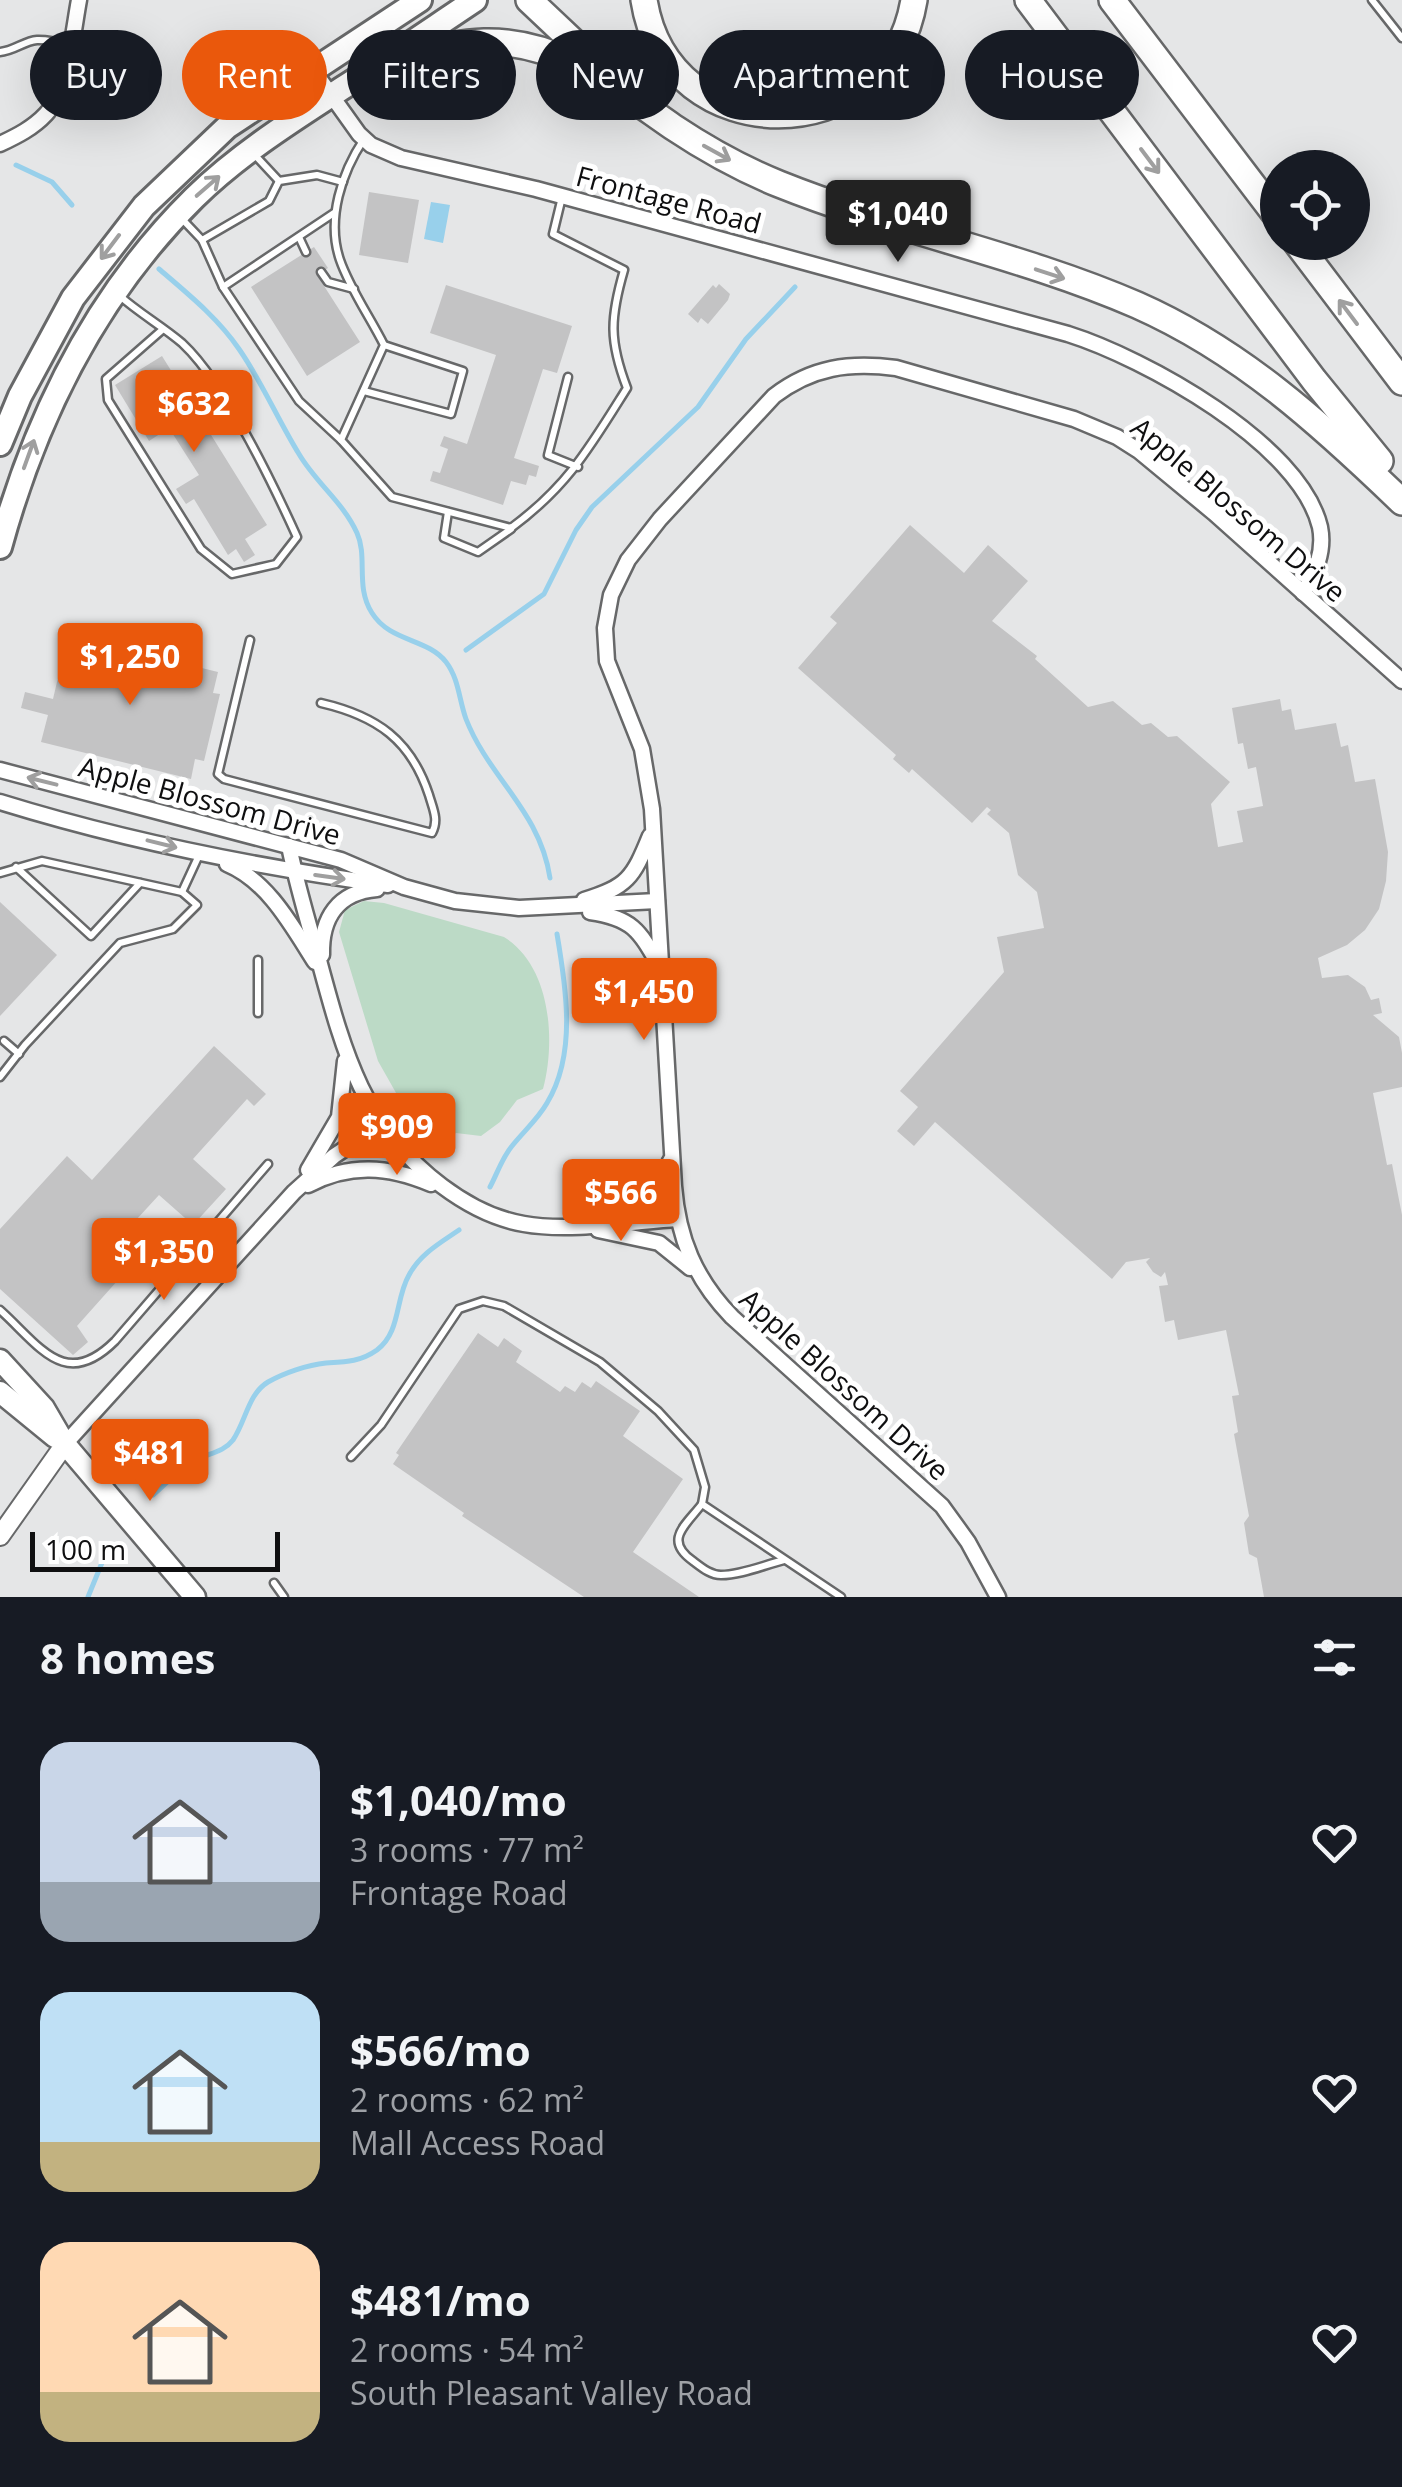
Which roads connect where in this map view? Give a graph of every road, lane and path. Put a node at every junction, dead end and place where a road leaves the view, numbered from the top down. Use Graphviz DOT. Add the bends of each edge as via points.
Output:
graph roads {
  1 [pos="80,0"];
  2 [pos="420,0"];
  3 [pos="474,0"];
  4 [pos="530,0"];
  5 [pos="644,0"];
  6 [pos="914,0"];
  7 [pos="1028,0"];
  8 [pos="1112,0"];
  9 [pos="1372,0"];
  10 [pos="73,30"];
  11 [pos="430,30"];
  12 [pos="562,30"];
  13 [pos="1402,38"];
  14 [pos="30,43"];
  15 [pos="0,52"];
  16 [pos="327,61"];
  17 [pos="347,85"];
  18 [pos="327,88"];
  19 [pos="332,95"];
  20 [pos="39,120"];
  21 [pos="238,120"];
  22 [pos="665,120"];
  23 [pos="364,139"];
  24 [pos="2,144"];
  25 [pos="251,150"];
  26 [pos="279,181"];
  27 [pos="343,182"];
  28 [pos="1260,194"];
  29 [pos="562,196"];
  30 [pos="336,212"];
  31 [pos="178,216"];
  32 [pos="299,237"];
  33 [pos="202,240"];
  34 [pos="306,252"];
  35 [pos="1310,260"];
  36 [pos="321,272"];
  37 [pos="223,287"];
  38 [pos="355,289"];
  39 [pos="115,292"];
  40 [pos="162,330"];
  41 [pos="384,345"];
  42 [pos="568,377"];
  43 [pos="1402,382"];
  44 [pos="364,391"];
  45 [pos="340,440"];
  46 [pos="0,444"];
  47 [pos="578,467"];
  48 [pos="1402,488"];
  49 [pos="1402,502"];
  50 [pos="448,512"];
  51 [pos="511,528"];
  52 [pos="0,547"];
  53 [pos="1303,593"];
  54 [pos="250,640"];
  55 [pos="1402,682"];
  56 [pos="321,703"];
  57 [pos="0,770"];
  58 [pos="0,802"];
  59 [pos="653,830"];
  60 [pos="289,846"];
  61 [pos="200,853"];
  62 [pos="16,867"];
  63 [pos="294,872"];
  64 [pos="0,873"];
  65 [pos="141,882"];
  66 [pos="404,887"];
  67 [pos="182,892"];
  68 [pos="658,901"];
  69 [pos="560,907"];
  70 [pos="258,960"];
  71 [pos="661,969"];
  72 [pos="323,976"];
  73 [pos="258,1013"];
  74 [pos="4,1040"];
  75 [pos="345,1051"];
  76 [pos="19,1054"];
  77 [pos="0,1077"];
  78 [pos="380,1124"];
  79 [pos="672,1155"];
  80 [pos="268,1164"];
  81 [pos="294,1192"];
  82 [pos="451,1193"];
  83 [pos="677,1219"];
  84 [pos="562,1225"];
  85 [pos="701,1279"];
  86 [pos="0,1310"];
  87 [pos="0,1360"];
  88 [pos="0,1392"];
  89 [pos="65,1444"];
  90 [pos="351,1457"];
  91 [pos="702,1504"];
  92 [pos="0,1536"];
  93 [pos="785,1560"];
  94 [pos="274,1583"];
  95 [pos="196,1597"];
  96 [pos="284,1597"];
  97 [pos="841,1597"];
  98 [pos="998,1597"];
  1 -- 10 [label="street"];
  2 -- 16 [label="main road"];
  3 -- 11 [label="main road"];
  4 -- 12 [label="highway"];
  5 -- 6 [label="highway" via="652,32 680,76 724,104 769,115 829,108 871,83 897,49"];
  7 -- 48 [label="highway, one-way"];
  8 -- 28 [label="highway"];
  9 -- 13 [label="lane"];
  14 -- 15 [label="lane"];
  17 -- 19 [label="main road"];
  18 -- 19 [label="street, Frontage Road"];
  19 -- 23 [label="street, Frontage Road"];
  19 -- 25 [label="main road"];
  20 -- 24 [label="street"];
  21 -- 46 [label="main road, one-way" via="116,239 46,345"];
  22 -- 49 [label="highway, one-way" via="774,182 1102,292 1172,323 1269,382"];
  23 -- 27 [label="lane"];
  23 -- 29 [label="street, Frontage Road" via="401,158"];
  25 -- 26 [label="lane"];
  31 -- 25 [label="main road, one-way"];
  26 -- 27 [label="lane" via="318,174"];
  26 -- 33 [label="lane" via="269,201"];
  27 -- 30 [label="lane"];
  29 -- 47 [label="lane" via="554,234 624,270 611,313 614,354 627,388"];
  29 -- 53 [label="street, Frontage Road" via="1068,334 1151,367 1227,416 1268,452 1313,510 1320,533 1317,568"];
  30 -- 32 [label="lane"];
  30 -- 38 [label="lane" via="339,258"];
  31 -- 33 [label="lane"];
  31 -- 39 [label="main road"];
  32 -- 34 [label="lane"];
  32 -- 37 [label="lane"];
  33 -- 37 [label="lane"];
  43 -- 35 [label="highway, one-way"];
  36 -- 38 [label="lane" via="328,282"];
  37 -- 45 [label="lane" via="300,401"];
  38 -- 41 [label="lane"];
  39 -- 40 [label="lane"];
  52 -- 39 [label="main road, one-way" via="53,397"];
  40 -- 40 [label="lane" via="183,344 218,387 277,492 297,536 276,564 232,574 201,549 108,400 106,378"];
  41 -- 44 [label="lane"];
  41 -- 44 [label="lane" via="462,371 450,414"];
  42 -- 47 [label="lane" via="548,455"];
  44 -- 45 [label="lane"];
  45 -- 50 [label="lane" via="392,498"];
  47 -- 51 [label="lane" via="546,503"];
  50 -- 51 [label="lane"];
  50 -- 51 [label="lane" via="444,538 478,552"];
  53 -- 55 [label="street, Apple Blossom Drive"];
  53 -- 59 [label="street, Apple Blossom Drive" via="1159,467 1104,430 896,368 823,369 757,412 660,518 614,586 605,628 607,660 642,748"];
  54 -- 56 [label="lane" via="218,774 432,833 436,817 416,760 365,715"];
  60 -- 57 [label="street, Apple Blossom Drive, one-way"];
  58 -- 61 [label="street, Apple Blossom Drive, one-way"];
  59 -- 68 [label="street, Apple Blossom Drive"];
  59 -- 69 [label="street" via="623,885"];
  60 -- 63 [label="street"];
  60 -- 66 [label="street, Apple Blossom Drive"];
  61 -- 63 [label="street, Apple Blossom Drive"];
  61 -- 67 [label="lane"];
  61 -- 72 [label="street" via="254,880"];
  62 -- 64 [label="lane"];
  62 -- 65 [label="lane" via="42,862"];
  62 -- 65 [label="lane" via="92,936"];
  63 -- 66 [label="street, Apple Blossom Drive, one-way"];
  63 -- 72 [label="street"];
  65 -- 67 [label="lane"];
  66 -- 69 [label="street, Apple Blossom Drive" via="487,906"];
  66 -- 72 [label="street" via="365,890 340,901 322,938"];
  67 -- 76 [label="lane" via="197,905 178,926 120,943"];
  68 -- 69 [label="street, Apple Blossom Drive"];
  68 -- 71 [label="street, Apple Blossom Drive"];
  69 -- 71 [label="street" via="628,922"];
  70 -- 73 [label="lane"];
  71 -- 79 [label="street, Apple Blossom Drive"];
  72 -- 75 [label="street"];
  74 -- 76 [label="lane"];
  75 -- 78 [label="street"];
  75 -- 81 [label="street" via="339,1117"];
  76 -- 77 [label="lane"];
  78 -- 81 [label="street"];
  78 -- 82 [label="street"];
  79 -- 83 [label="street, Apple Blossom Drive"];
  79 -- 84 [label="street" via="644,1206"];
  80 -- 86 [label="lane" via="115,1341 91,1360 72,1365 56,1359"];
  81 -- 82 [label="street" via="324,1177 374,1168"];
  81 -- 89 [label="street"];
  82 -- 84 [label="street" via="508,1220"];
  83 -- 84 [label="street"];
  83 -- 85 [label="street, Apple Blossom Drive"];
  84 -- 85 [label="street" via="660,1242"];
  85 -- 98 [label="street, Apple Blossom Drive" via="738,1322 942,1506"];
  87 -- 89 [label="main road" via="44,1408"];
  88 -- 89 [label="main road"];
  89 -- 92 [label="street"];
  89 -- 95 [label="main road"];
  90 -- 91 [label="lane" via="381,1425 458,1309 483,1302 504,1306 600,1362 658,1411 694,1450 705,1487"];
  91 -- 93 [label="lane"];
  91 -- 93 [label="lane" via="677,1543 708,1572"];
  93 -- 97 [label="lane"];
  94 -- 96 [label="lane"];
}
